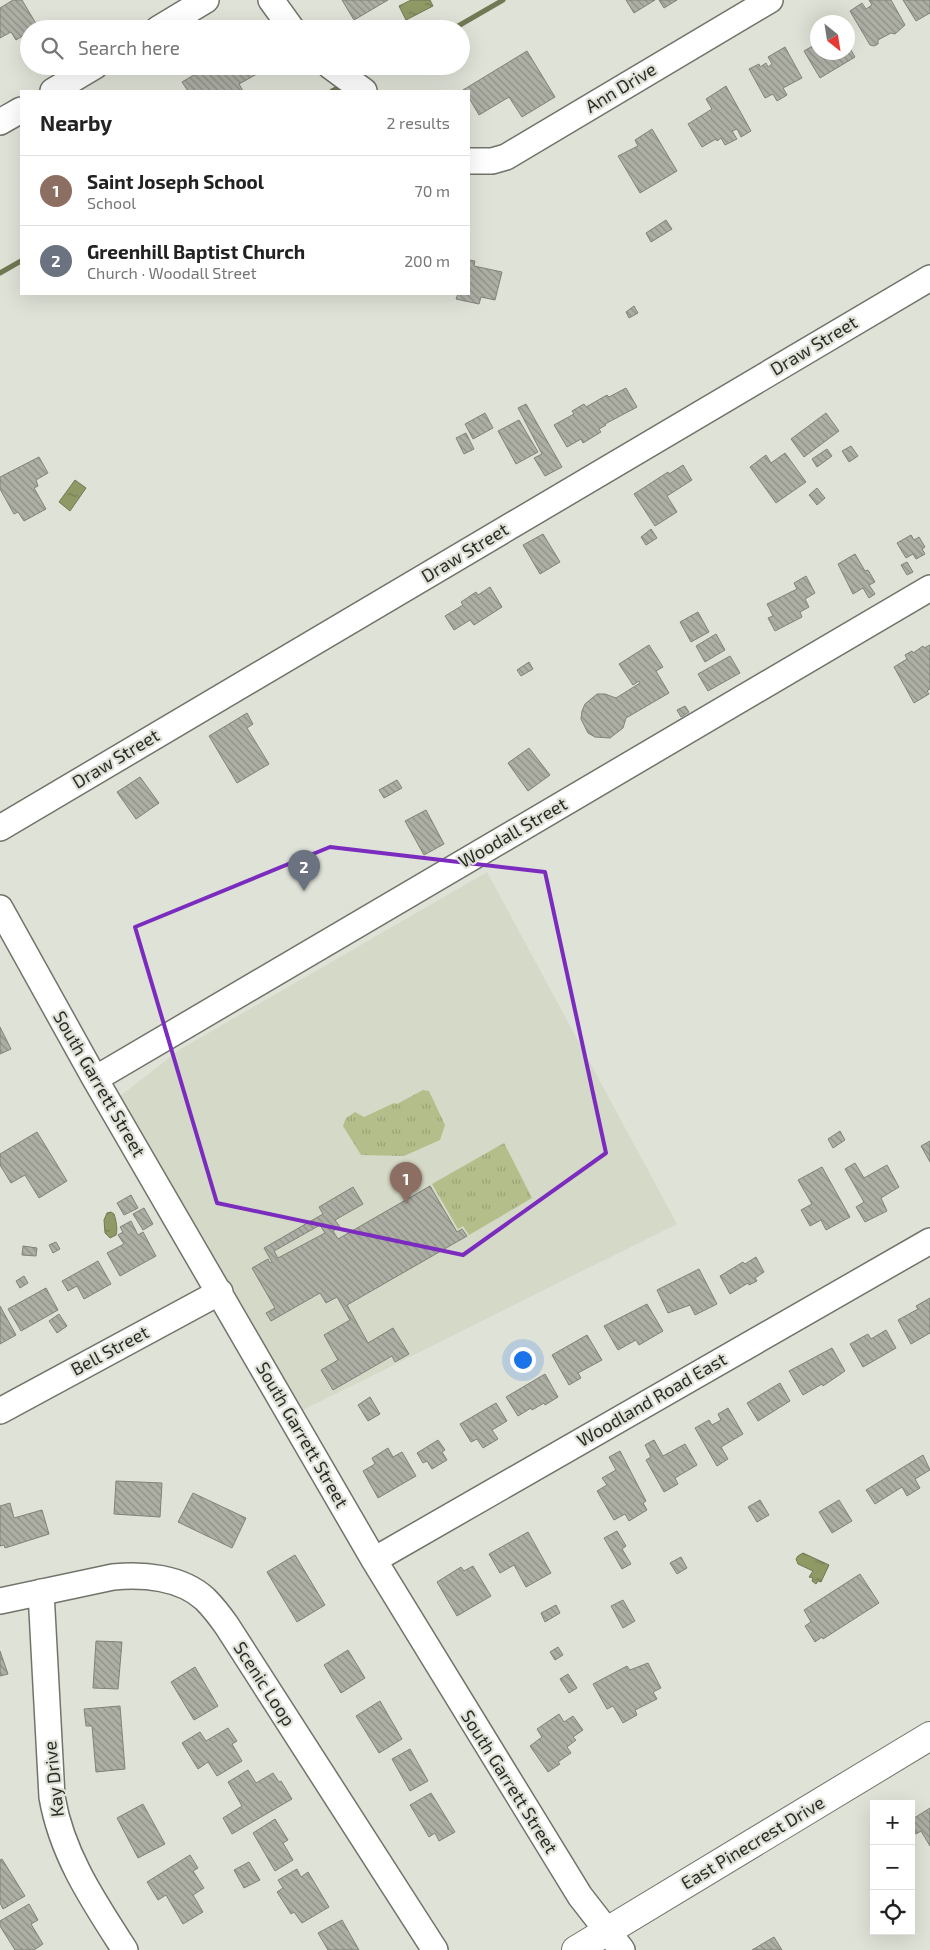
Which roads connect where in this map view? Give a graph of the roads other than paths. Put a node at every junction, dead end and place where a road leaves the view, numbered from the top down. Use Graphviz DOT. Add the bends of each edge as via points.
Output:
graph roads {
  1 [pos="206,0"];
  2 [pos="271,0"];
  3 [pos="770,0"];
  4 [pos="173,20"];
  5 [pos="285,20"];
  6 [pos="80,75"];
  7 [pos="342,75"];
  8 [pos="55,90"];
  9 [pos="363,90"];
  10 [pos="20,111"];
  11 [pos="0,122"];
  12 [pos="470,161"];
  13 [pos="930,278"];
  14 [pos="930,588"];
  15 [pos="0,828"];
  16 [pos="1,913"];
  17 [pos="95,1079"];
  18 [pos="930,1241"];
  19 [pos="220,1292"];
  20 [pos="0,1411"];
  21 [pos="374,1560"];
  22 [pos="41,1592"];
  23 [pos="0,1602"];
  24 [pos="930,1736"];
  25 [pos="614,1941"];
  26 [pos="125,1950"];
  27 [pos="435,1950"];
  28 [pos="576,1950"];
  1 -- 4 [label="street"];
  2 -- 5 [label="street"];
  3 -- 12 [label="street, Ann Drive" via="506,157 492,162"];
  6 -- 8 [label="street"];
  7 -- 9 [label="street"];
  10 -- 11 [label="street"];
  13 -- 15 [label="street, Draw Street"];
  14 -- 17 [label="street, Woodall Street"];
  16 -- 17 [label="street, South Garrett Street"];
  17 -- 19 [label="street, South Garrett Street"];
  18 -- 21 [label="street, Woodland Road East"];
  19 -- 20 [label="street, Bell Street"];
  19 -- 21 [label="street, South Garrett Street"];
  21 -- 25 [label="street, South Garrett Street" via="580,1896"];
  22 -- 23 [label="street, Scenic Loop"];
  22 -- 26 [label="street, Kay Drive" via="52,1797 56,1816 74,1866"];
  22 -- 27 [label="street, Scenic Loop" via="131,1576 183,1585 204,1598 227,1626"];
  24 -- 25 [label="main road, East Pinecrest Drive"];
  25 -- 28 [label="main road, East Pinecrest Drive"];
}
